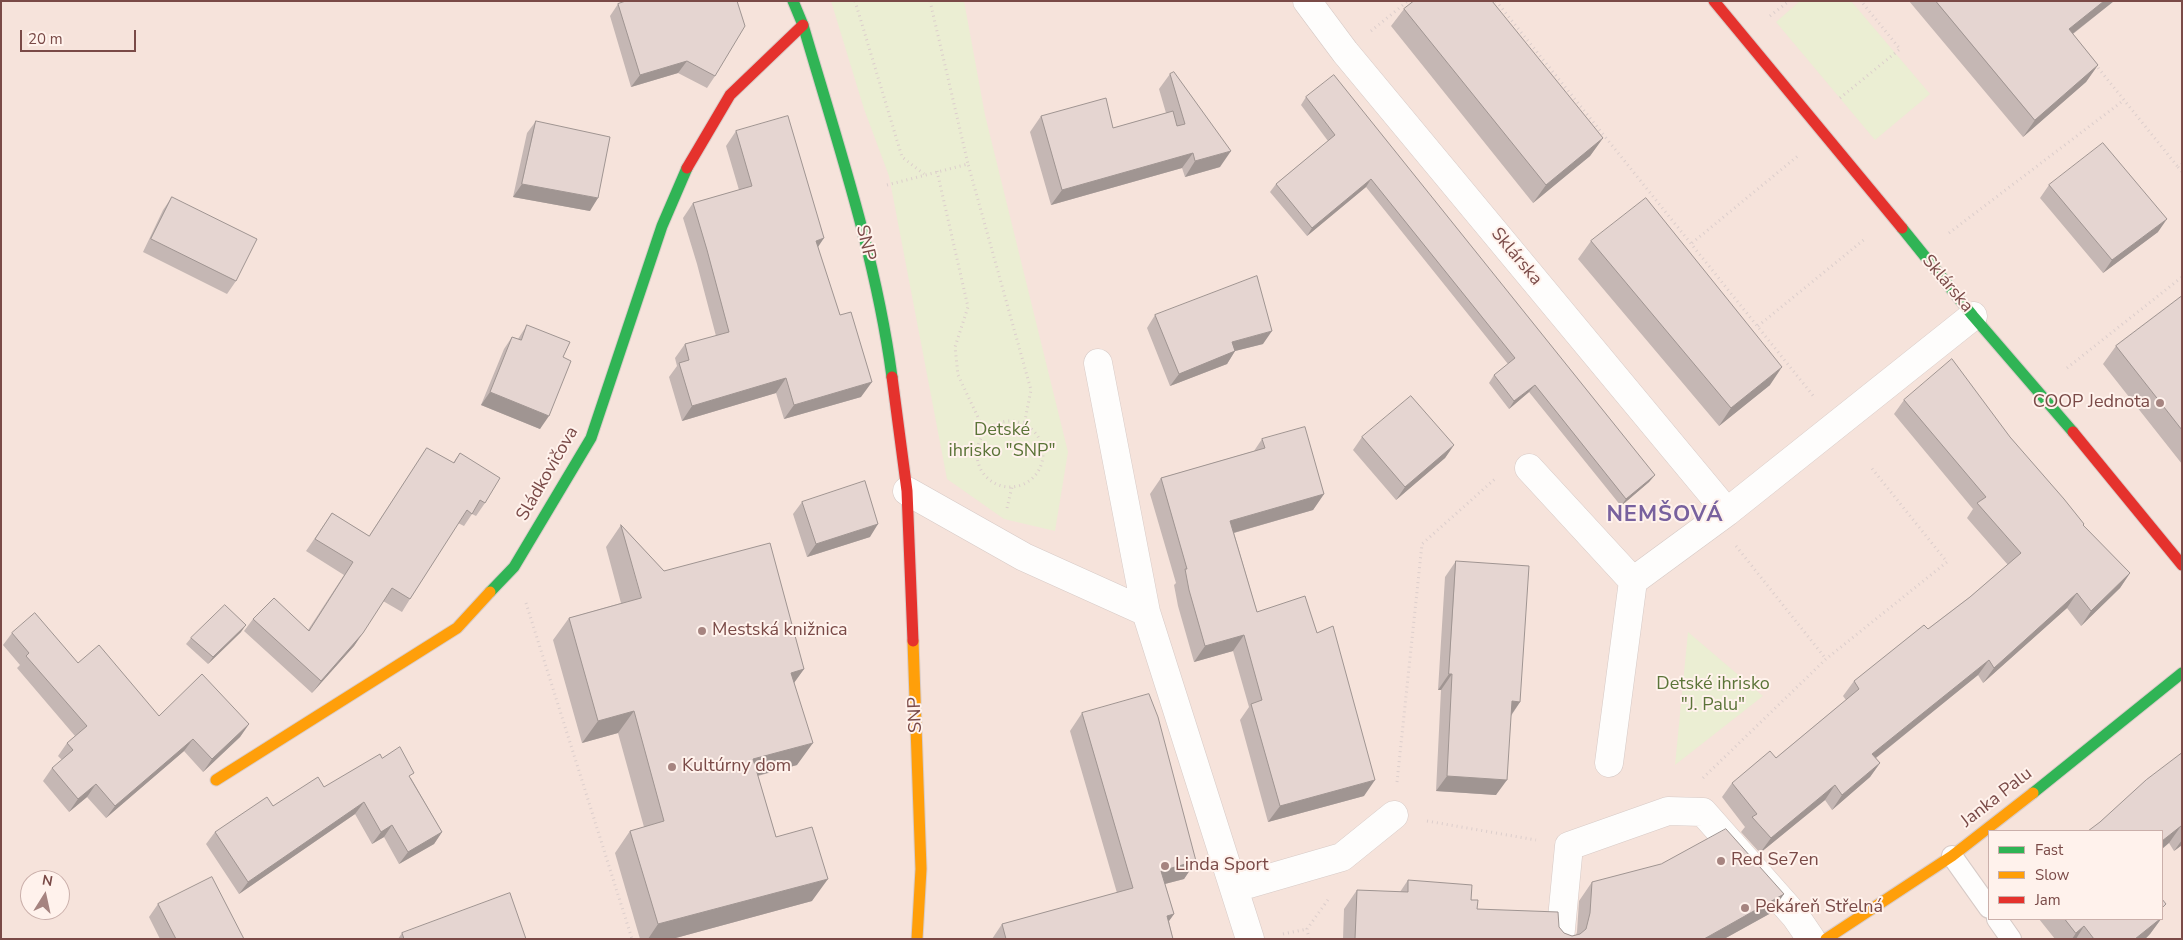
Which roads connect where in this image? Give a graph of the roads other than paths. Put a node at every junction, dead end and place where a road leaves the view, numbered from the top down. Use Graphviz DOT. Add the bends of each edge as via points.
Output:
graph roads {
  1 [pos="793,1"];
  2 [pos="1307,1"];
  3 [pos="1714,1"];
  4 [pos="803,25"];
  5 [pos="1974,316"];
  6 [pos="1098,362"];
  7 [pos="1529,468"];
  8 [pos="907,491"];
  9 [pos="1721,516"];
  10 [pos="2182,565"];
  11 [pos="1633,581"];
  12 [pos="1146,612"];
  13 [pos="2182,673"];
  14 [pos="1609,763"];
  15 [pos="216,780"];
  16 [pos="1394,816"];
  17 [pos="1952,856"];
  18 [pos="1235,888"];
  19 [pos="1988,907"];
  20 [pos="1998,920"];
  21 [pos="917,939"];
  22 [pos="1250,939"];
  23 [pos="1560,939"];
  24 [pos="1811,939"];
  25 [pos="1826,939"];
  26 [pos="2011,939"];
  1 -- 4 [label="street, SNP"];
  2 -- 9 [label="street, Sklárska"];
  3 -- 5 [label="street, Sklárska"];
  4 -- 8 [label="street, SNP" via="853,195 886,334"];
  4 -- 15 [label="street, Sládkovičova" via="730,94 691,158 662,226 591,438 514,567 457,628"];
  5 -- 9 [label="street"];
  5 -- 10 [label="street, Sklárska"];
  6 -- 12 [label="street"];
  7 -- 11 [label="street"];
  8 -- 12 [label="street" via="1024,557"];
  8 -- 21 [label="street, SNP" via="921,869"];
  9 -- 11 [label="street"];
  11 -- 14 [label="street"];
  12 -- 18 [label="street"];
  13 -- 17 [label="street, Janka Palu"];
  16 -- 18 [label="street" via="1342,857"];
  17 -- 19 [label="lane"];
  17 -- 25 [label="street, Janka Palu"];
  18 -- 22 [label="street"];
  20 -- 26 [label="lane"];
  23 -- 24 [label="street" via="1569,846 1668,811 1703,812 1796,917"];
}
